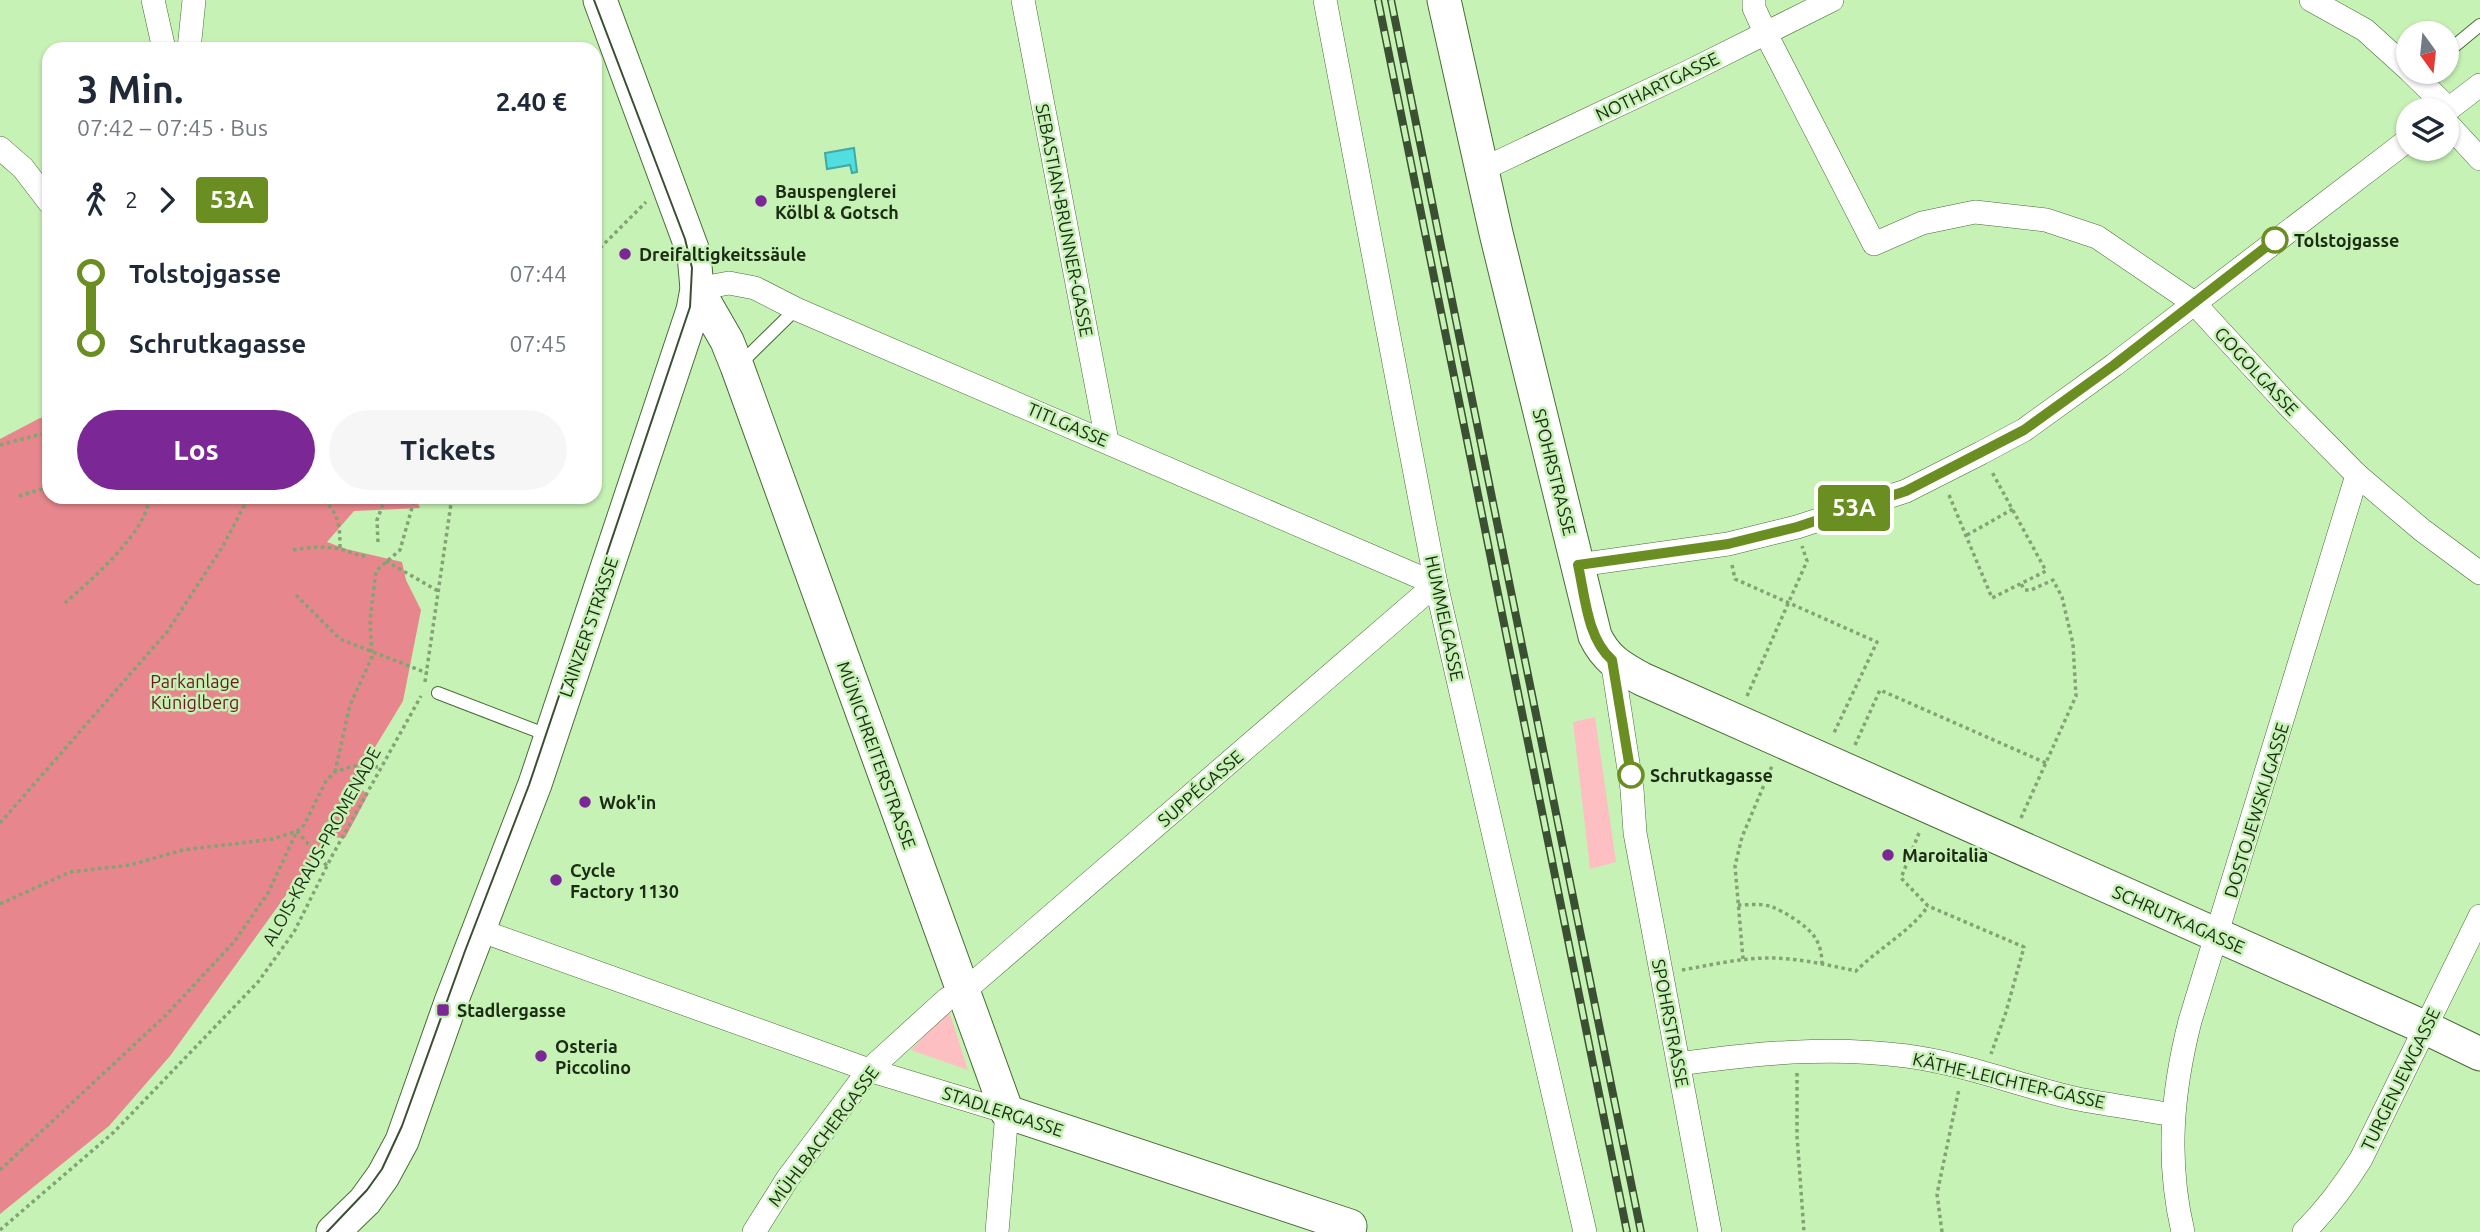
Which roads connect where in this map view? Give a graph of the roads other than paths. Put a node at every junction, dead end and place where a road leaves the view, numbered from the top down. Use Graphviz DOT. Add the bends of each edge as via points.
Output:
graph roads {
  1 [pos="153,0"];
  2 [pos="194,0"];
  3 [pos="600,0"];
  4 [pos="1023,0"];
  5 [pos="1325,0"];
  6 [pos="1444,0"];
  7 [pos="1754,0"];
  8 [pos="1832,0"];
  9 [pos="2311,0"];
  10 [pos="2480,25"];
  11 [pos="1765,32"];
  12 [pos="162,42"];
  13 [pos="190,42"];
  14 [pos="2459,42"];
  15 [pos="2396,56"];
  16 [pos="2424,84"];
  17 [pos="2480,85"];
  18 [pos="2435,98"];
  19 [pos="2459,103"];
  20 [pos="2459,130"];
  21 [pos="0,148"];
  22 [pos="2396,149"];
  23 [pos="2480,159"];
  24 [pos="1481,170"];
  25 [pos="42,193"];
  26 [pos="697,289"];
  27 [pos="2194,303"];
  28 [pos="796,309"];
  29 [pos="737,366"];
  30 [pos="1107,441"];
  31 [pos="2357,475"];
  32 [pos="1578,565"];
  33 [pos="2480,573"];
  34 [pos="1436,584"];
  35 [pos="1612,660"];
  36 [pos="438,693"];
  37 [pos="550,736"];
  38 [pos="2480,916"];
  39 [pos="479,930"];
  40 [pos="2218,937"];
  41 [pos="963,992"];
  42 [pos="2426,1028"];
  43 [pos="2480,1054"];
  44 [pos="1679,1064"];
  45 [pos="869,1070"];
  46 [pos="1007,1112"];
  47 [pos="2172,1115"];
  48 [pos="1356,1230"];
  49 [pos="333,1232"];
  50 [pos="754,1232"];
  51 [pos="997,1232"];
  52 [pos="1585,1232"];
  53 [pos="1710,1232"];
  54 [pos="2183,1232"];
  55 [pos="2304,1232"];
  1 -- 12 [label="street"];
  2 -- 13 [label="street"];
  3 -- 26 [label="street, LAINZER STRASSE" via="694,254"];
  4 -- 30 [label="street, SEBASTIAN-BRUNNER-GASSE"];
  5 -- 34 [label="street, HUMMELGASSE"];
  6 -- 24 [label="street, SPOHRSTRASSE"];
  7 -- 11 [label="street, GOGOLGASSE"];
  8 -- 11 [label="street, NOTHARTGASSE"];
  9 -- 15 [label="street" via="2365,30"];
  10 -- 14 [label="lane"];
  11 -- 24 [label="street, NOTHARTGASSE"];
  11 -- 27 [label="street, GOGOLGASSE" via="1874,244 1922,223 1975,212 2046,220 2097,237"];
  16 -- 18 [label="street"];
  17 -- 19 [label="street"];
  20 -- 23 [label="street"];
  21 -- 25 [label="street"];
  22 -- 27 [label="street"];
  24 -- 32 [label="street, SPOHRSTRASSE"];
  26 -- 28 [label="street, TITLGASSE" via="729,283 755,288"];
  26 -- 29 [label="street, MÜNICHREITERSTRASSE"];
  26 -- 37 [label="street, LAINZER STRASSE" via="690,326"];
  27 -- 31 [label="street, GOGOLGASSE"];
  27 -- 32 [label="street" via="2024,430 1906,491 1728,544"];
  28 -- 29 [label="lane"];
  28 -- 30 [label="street, TITLGASSE"];
  29 -- 41 [label="street, MÜNICHREITERSTRASSE"];
  30 -- 34 [label="street, TITLGASSE"];
  31 -- 33 [label="street, GOGOLGASSE"];
  31 -- 40 [label="street, DOSTOJEWSKIJGASSE"];
  32 -- 35 [label="street, SPOHRSTRASSE" via="1595,636 1602,652"];
  34 -- 41 [label="street, SUPPÉGASSE"];
  34 -- 52 [label="street, HUMMELGASSE"];
  35 -- 40 [label="street, SCHRUTKAGASSE" via="1642,679 1782,743"];
  35 -- 44 [label="street, SPOHRSTRASSE" via="1635,833"];
  36 -- 37 [label="lane"];
  37 -- 39 [label="street, LAINZER STRASSE"];
  38 -- 42 [label="street, TURGENJEWGASSE"];
  39 -- 45 [label="street, STADLERGASSE"];
  39 -- 49 [label="street, LAINZER STRASSE" via="395,1156 365,1201"];
  40 -- 42 [label="street, SCHRUTKAGASSE"];
  40 -- 47 [label="street, DOSTOJEWSKIJGASSE" via="2187,1033"];
  41 -- 45 [label="street, MÜHLBACHERGASSE" via="947,999"];
  41 -- 46 [label="street, MÜNICHREITERSTRASSE"];
  42 -- 43 [label="street, SCHRUTKAGASSE"];
  42 -- 55 [label="street, TURGENJEWGASSE" via="2361,1159 2326,1210"];
  44 -- 47 [label="street, KÄTHE-LEICHTER-GASSE" via="1797,1051 1882,1054"];
  44 -- 53 [label="street, SPOHRSTRASSE"];
  45 -- 46 [label="street, STADLERGASSE"];
  45 -- 50 [label="street, MÜHLBACHERGASSE" via="788,1178"];
  46 -- 48 [label="street, STADLERGASSE"];
  46 -- 51 [label="street, MÜNICHREITERSTRASSE"];
  47 -- 54 [label="street, DOSTOJEWSKIJGASSE" via="2174,1180"];
}
